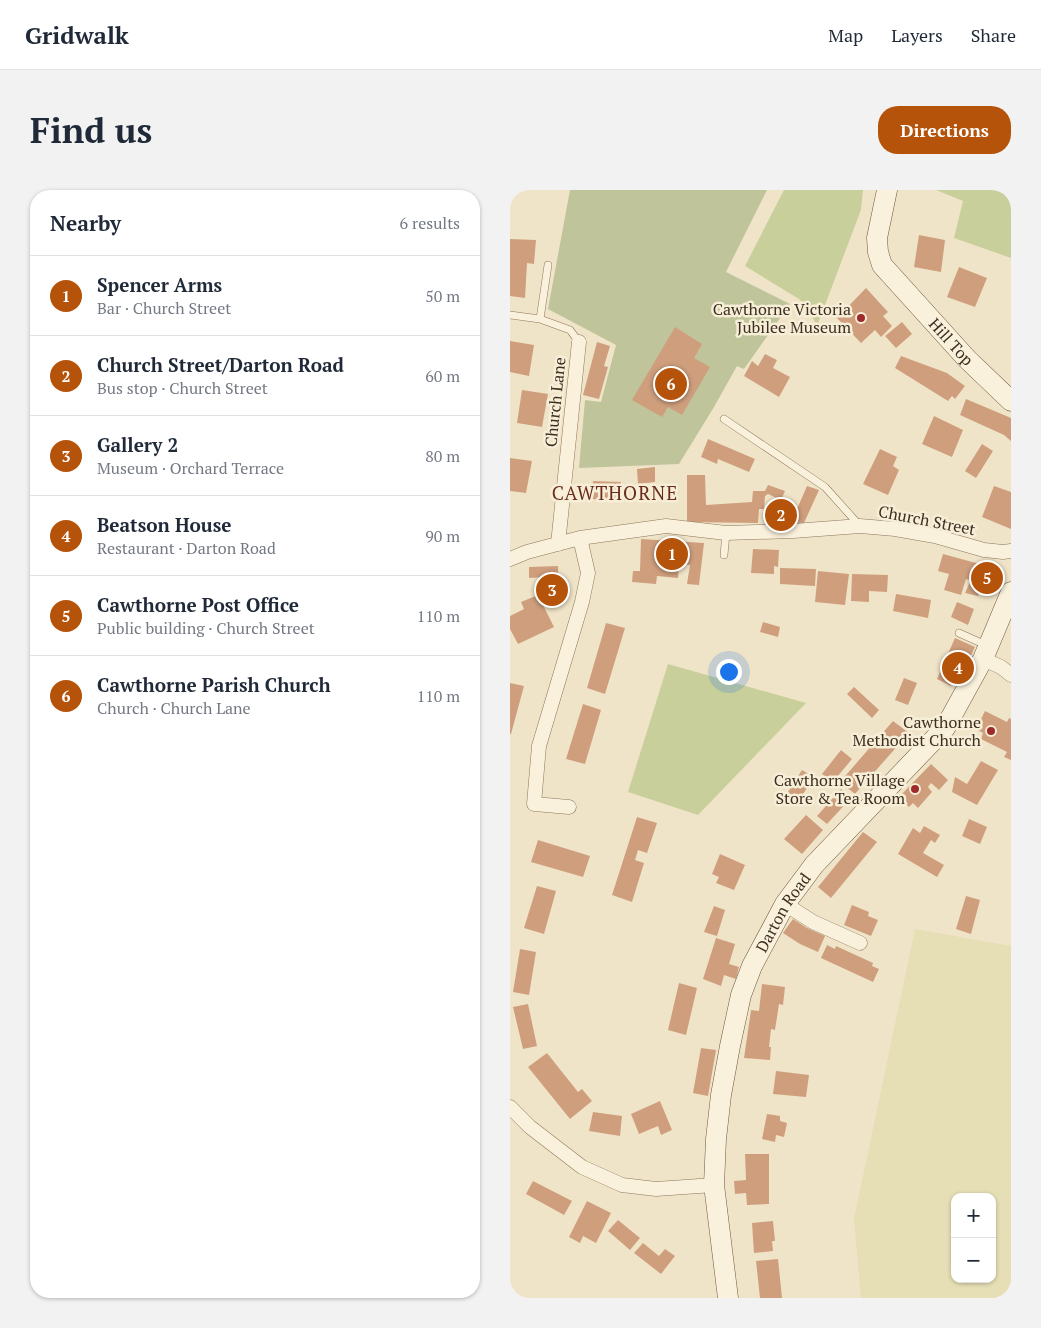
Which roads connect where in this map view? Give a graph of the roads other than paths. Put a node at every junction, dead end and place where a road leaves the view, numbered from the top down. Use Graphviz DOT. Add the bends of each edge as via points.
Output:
graph roads {
  1 [pos="887,190"];
  2 [pos="548,265"];
  3 [pos="510,315"];
  4 [pos="540,319"];
  5 [pos="579,342"];
  6 [pos="1011,401"];
  7 [pos="724,419"];
  8 [pos="860,526"];
  9 [pos="726,532"];
  10 [pos="580,538"];
  11 [pos="558,544"];
  12 [pos="1011,551"];
  13 [pos="724,555"];
  14 [pos="510,559"];
  15 [pos="1011,592"];
  16 [pos="959,633"];
  17 [pos="986,652"];
  18 [pos="1011,675"];
  19 [pos="569,807"];
  20 [pos="785,904"];
  21 [pos="860,942"];
  22 [pos="510,1109"];
  23 [pos="714,1185"];
  24 [pos="728,1298"];
  1 -- 6 [label="street, Hill Top" via="877,238 882,265 967,359"];
  2 -- 4 [label="lane"];
  3 -- 4 [label="lane, Church Lane"];
  4 -- 5 [label="lane, Church Lane" via="570,330"];
  5 -- 11 [label="street, Church Lane"];
  7 -- 8 [label="lane" via="825,488"];
  8 -- 9 [label="street, Church Street"];
  8 -- 12 [label="street, Church Street" via="903,530 984,550"];
  9 -- 10 [label="street, Church Street" via="666,526"];
  9 -- 13 [label="lane"];
  10 -- 11 [label="street, Church Street"];
  10 -- 19 [label="street" via="588,573 539,746 534,804"];
  11 -- 14 [label="street, Church Street"];
  15 -- 17 [label="street, Darton Road"];
  16 -- 17 [label="lane"];
  17 -- 18 [label="street"];
  17 -- 20 [label="street, Darton Road" via="945,728 814,865"];
  20 -- 21 [label="street" via="813,922"];
  20 -- 23 [label="street, Darton Road" via="752,966 741,995 721,1095"];
  22 -- 23 [label="street" via="582,1167 622,1185 656,1189"];
  23 -- 24 [label="street, Darton Road"];
}
